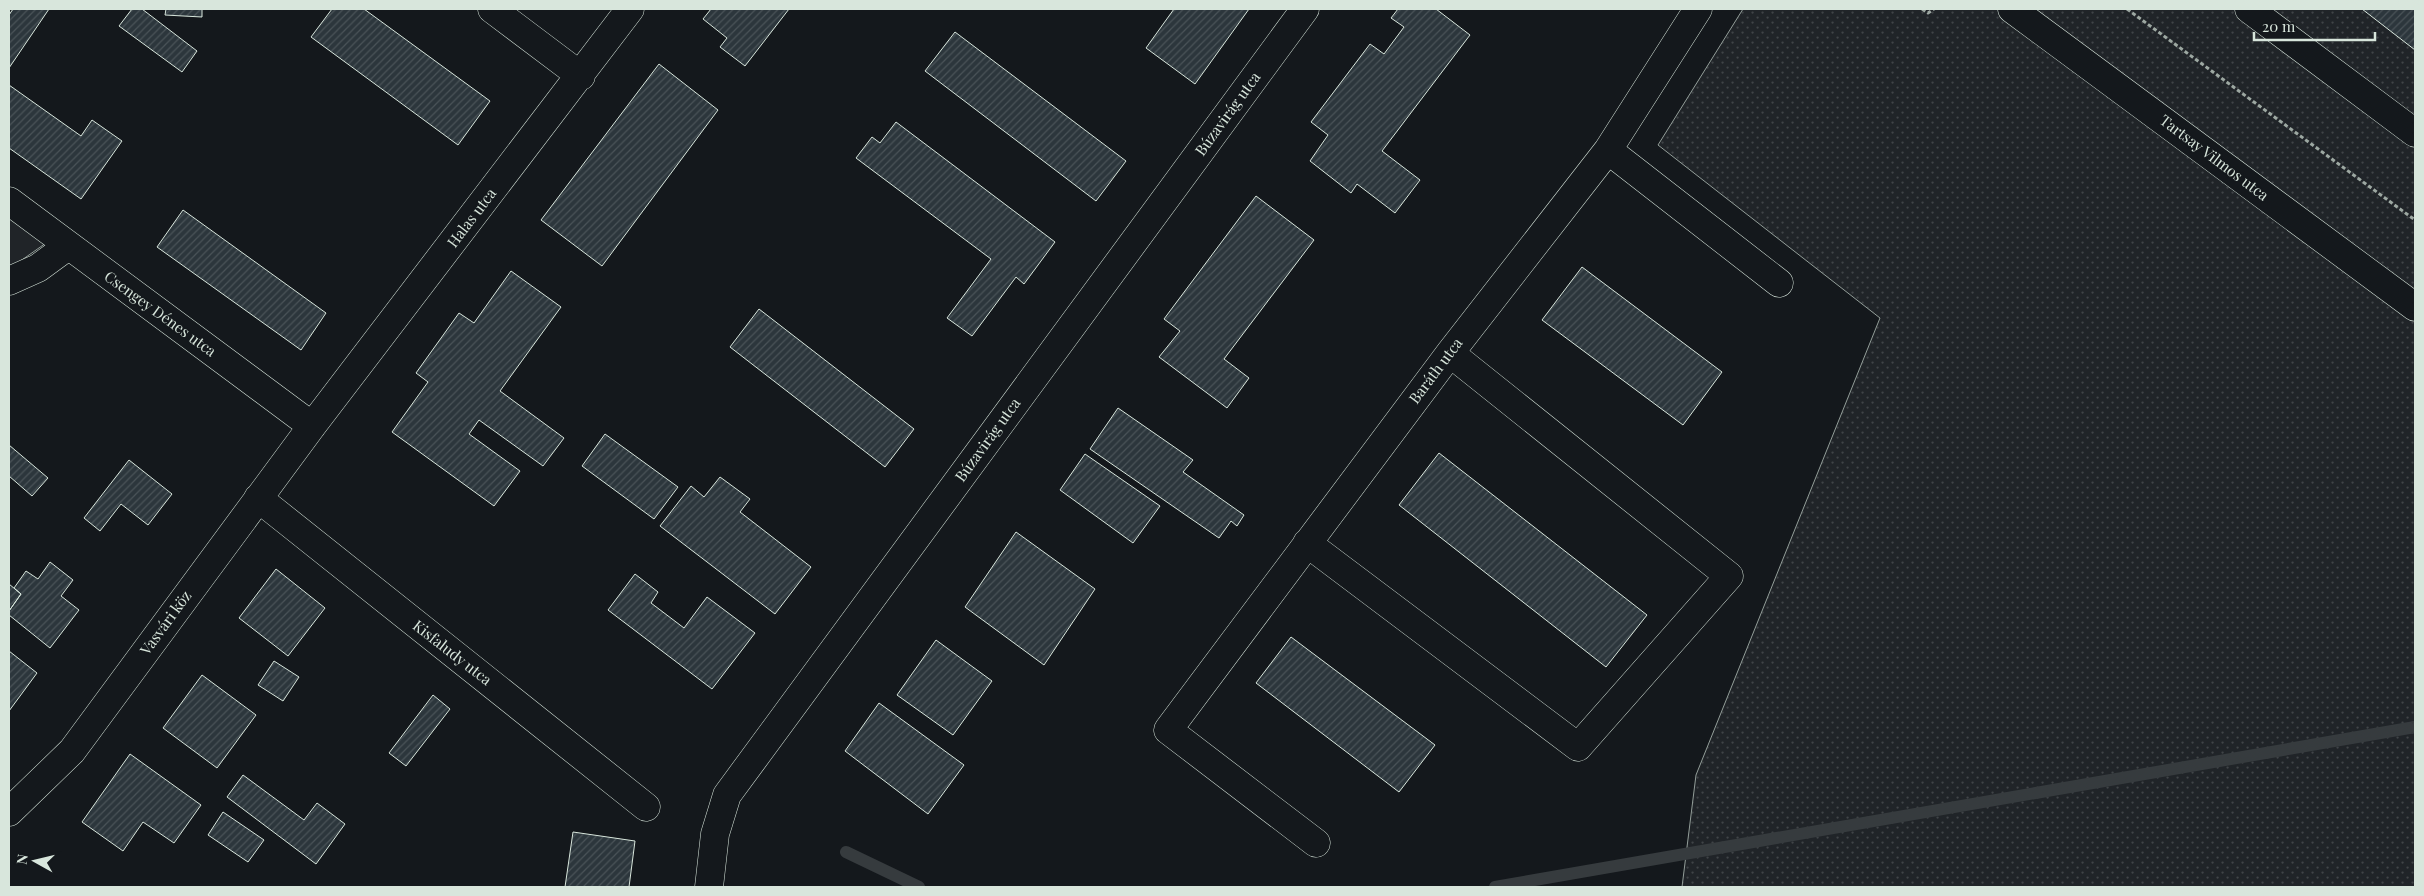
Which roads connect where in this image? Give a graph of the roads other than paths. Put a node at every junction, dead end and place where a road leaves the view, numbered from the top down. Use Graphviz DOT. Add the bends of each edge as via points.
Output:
graph roads {
  1 [pos="492,9"];
  2 [pos="630,9"];
  3 [pos="1306,9"];
  4 [pos="1698,9"];
  5 [pos="2249,9"];
  6 [pos="2027,13"];
  7 [pos="581,76"];
  8 [pos="2415,133"];
  9 [pos="1608,150"];
  10 [pos="9,201"];
  11 [pos="68,246"];
  12 [pos="9,281"];
  13 [pos="1778,283"];
  14 [pos="2415,307"];
  15 [pos="1450,353"];
  16 [pos="312,426"];
  17 [pos="258,498"];
  18 [pos="1307,543"];
  19 [pos="646,807"];
  20 [pos="9,812"];
  21 [pos="1316,843"];
  22 [pos="710,887"];
  1 -- 7 [label="street"];
  2 -- 7 [label="street, Halas utca"];
  3 -- 22 [label="street, Búzavirág utca" via="727,795 715,834"];
  4 -- 9 [label="street, Baráth utca"];
  5 -- 8 [label="street"];
  6 -- 14 [label="street, Tartsay Vilmos utca"];
  7 -- 16 [label="street, Halas utca"];
  9 -- 13 [label="street"];
  9 -- 15 [label="street, Baráth utca"];
  10 -- 11 [label="street, Csengey Dénes utca"];
  11 -- 12 [label="street" via="38,268"];
  11 -- 16 [label="street, Csengey Dénes utca"];
  15 -- 18 [label="street, Baráth utca"];
  15 -- 18 [label="street" via="1729,576 1578,747"];
  16 -- 17 [label="street, Vasvári köz"];
  17 -- 19 [label="street, Kisfaludy utca"];
  17 -- 20 [label="street, Vasvári köz" via="72,751"];
  18 -- 21 [label="street, Baráth utca" via="1168,730"];
}
